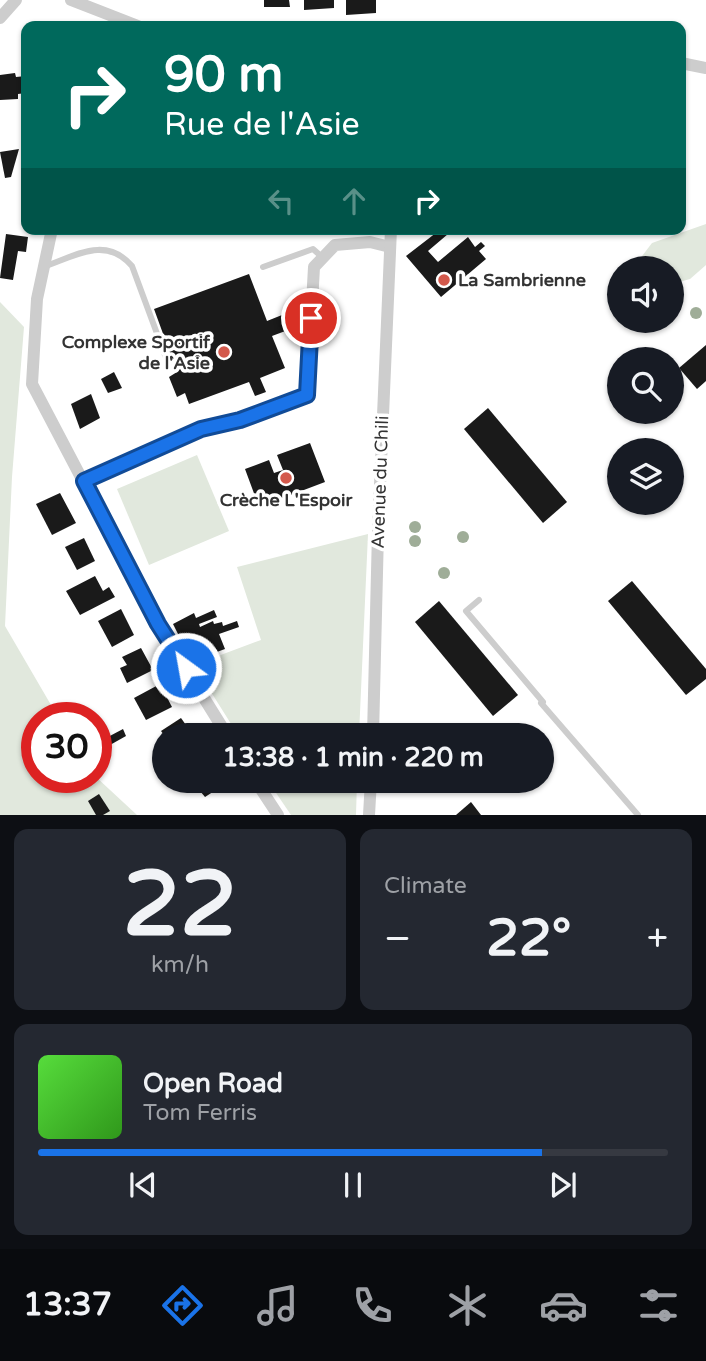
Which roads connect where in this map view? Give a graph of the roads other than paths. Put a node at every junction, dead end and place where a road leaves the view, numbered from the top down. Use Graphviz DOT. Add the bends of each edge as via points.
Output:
graph roads {
  1 [pos="16,0"];
  2 [pos="71,0"];
  3 [pos="0,18"];
  4 [pos="120,21"];
  5 [pos="686,64"];
  6 [pos="706,68"];
  7 [pos="51,235"];
  8 [pos="391,235"];
  9 [pos="390,247"];
  10 [pos="323,258"];
  11 [pos="44,267"];
  12 [pos="263,267"];
  13 [pos="169,366"];
  14 [pos="84,481"];
  15 [pos="479,600"];
  16 [pos="220,723"];
  17 [pos="373,723"];
  18 [pos="264,793"];
  19 [pos="370,793"];
  20 [pos="278,815"];
  21 [pos="369,815"];
  22 [pos="638,815"];
  1 -- 3 [label="street"];
  2 -- 4 [label="street"];
  5 -- 6 [label="street"];
  7 -- 11 [label="street"];
  8 -- 9 [label="street, Avenue du Chili"];
  9 -- 10 [label="street" via="370,242 335,245"];
  9 -- 17 [label="street, Avenue du Chili"];
  10 -- 12 [label="lane" via="313,249"];
  10 -- 14 [label="street" via="314,267 307,395 201,429"];
  11 -- 13 [label="lane" via="93,250 123,255 132,266"];
  11 -- 14 [label="street" via="37,299 32,384"];
  14 -- 16 [label="street" via="158,624"];
  15 -- 22 [label="lane" via="466,611"];
  18 -- 20 [label="street"];
  19 -- 21 [label="street"];
}
